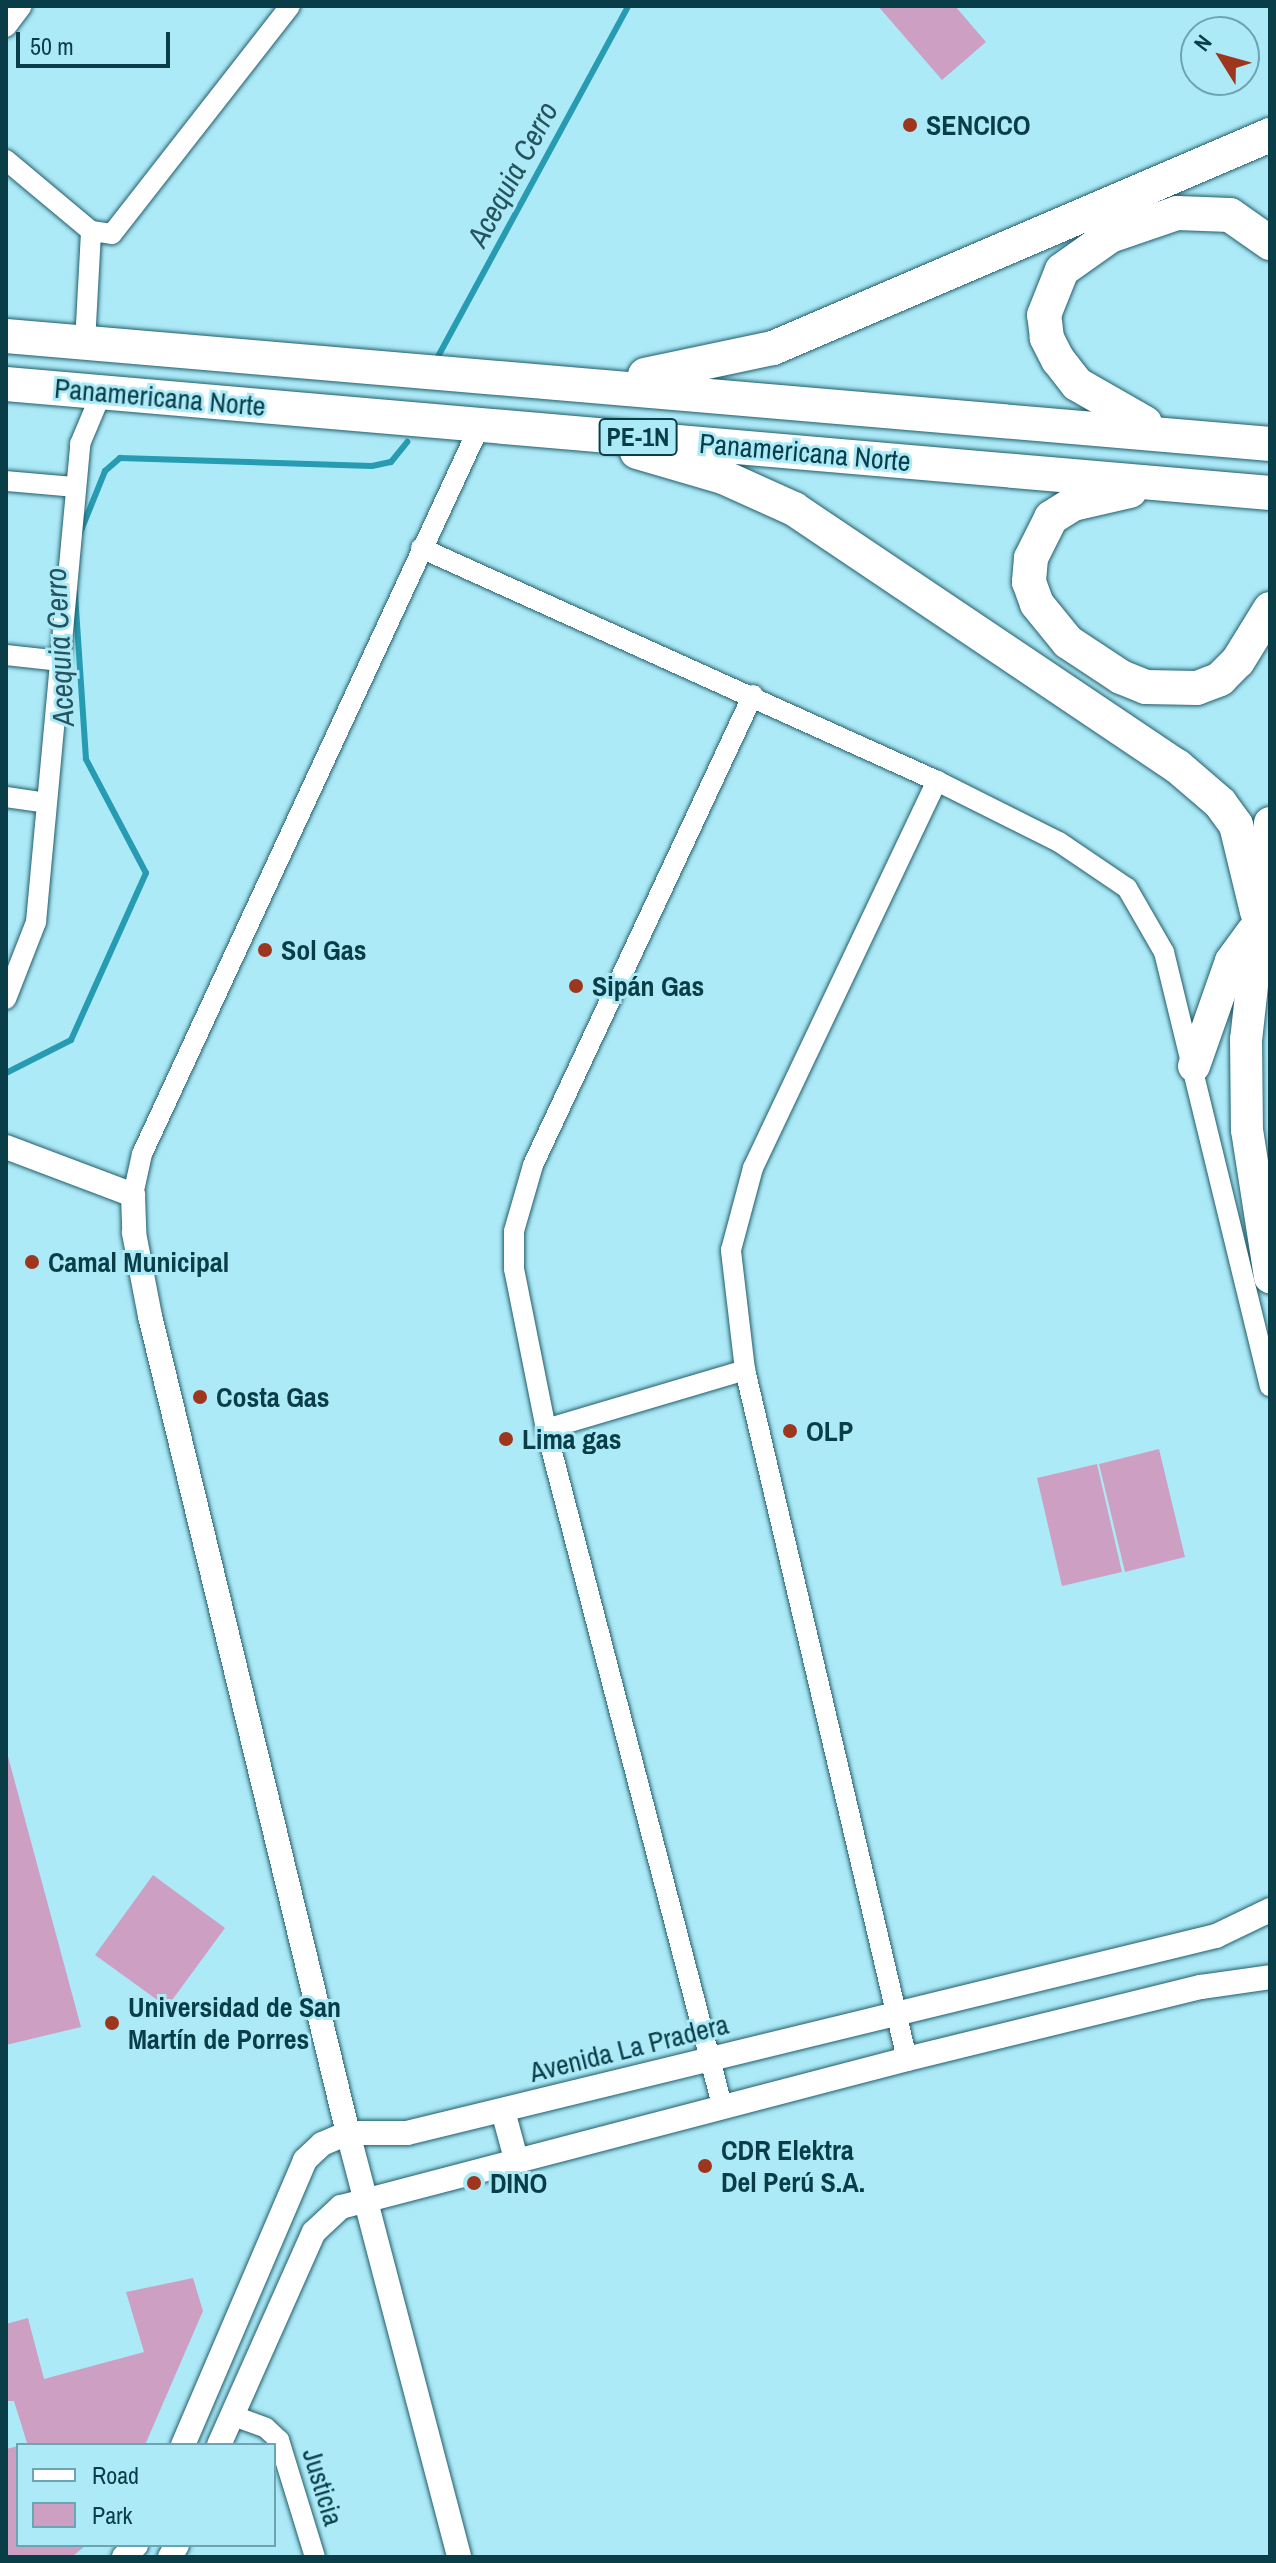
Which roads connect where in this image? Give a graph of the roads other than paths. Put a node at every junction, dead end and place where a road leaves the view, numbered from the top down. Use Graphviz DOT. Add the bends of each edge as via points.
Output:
graph roads {
  1 [pos="22,6"];
  2 [pos="290,6"];
  3 [pos="6,27"];
  4 [pos="1270,135"];
  5 [pos="6,160"];
  6 [pos="91,231"];
  7 [pos="1270,243"];
  8 [pos="6,336"];
  9 [pos="85,343"];
  10 [pos="581,382"];
  11 [pos="6,384"];
  12 [pos="102,392"];
  13 [pos="481,423"];
  14 [pos="560,430"];
  15 [pos="1163,432"];
  16 [pos="1270,444"];
  17 [pos="6,481"];
  18 [pos="1157,484"];
  19 [pos="75,487"];
  20 [pos="1270,493"];
  21 [pos="421,548"];
  22 [pos="1270,609"];
  23 [pos="6,655"];
  24 [pos="61,661"];
  25 [pos="753,695"];
  26 [pos="937,781"];
  27 [pos="6,797"];
  28 [pos="47,803"];
  29 [pos="1270,823"];
  30 [pos="1256,920"];
  31 [pos="6,999"];
  32 [pos="1194,1066"];
  33 [pos="6,1147"];
  34 [pos="133,1195"];
  35 [pos="1270,1277"];
  36 [pos="745,1370"];
  37 [pos="1270,1386"];
  38 [pos="546,1429"];
  39 [pos="1270,1910"];
  40 [pos="1270,1977"];
  41 [pos="899,2013"];
  42 [pos="710,2058"];
  43 [pos="907,2059"];
  44 [pos="723,2109"];
  45 [pos="503,2111"];
  46 [pos="348,2133"];
  47 [pos="516,2159"];
  48 [pos="290,2195"];
  49 [pos="369,2197"];
  50 [pos="325,2217"];
  51 [pos="231,2415"];
  52 [pos="184,2443"];
  53 [pos="220,2443"];
  54 [pos="315,2557"];
  55 [pos="459,2557"];
  1 -- 3 [label="street"];
  2 -- 6 [label="street" via="112,234"];
  4 -- 10 [label="highway" via="773,348 669,372"];
  5 -- 6 [label="street"];
  6 -- 9 [label="street"];
  7 -- 15 [label="highway" via="1230,215 1177,213 1110,236 1080,254 1049,292 1047,338 1068,372 1108,406"];
  8 -- 9 [label="highway, Panamericana Norte / PE-1N"];
  9 -- 10 [label="highway, Panamericana Norte / PE-1N"];
  10 -- 15 [label="highway, Panamericana Norte / PE-1N"];
  11 -- 12 [label="highway, Panamericana Norte / PE-1N"];
  12 -- 13 [label="highway, Panamericana Norte / PE-1N"];
  12 -- 19 [label="street" via="80,444"];
  13 -- 14 [label="highway, Panamericana Norte / PE-1N"];
  13 -- 21 [label="street"];
  14 -- 18 [label="highway, Panamericana Norte / PE-1N"];
  14 -- 30 [label="highway" via="723,477 794,509 1148,745 1210,794 1236,825"];
  15 -- 16 [label="highway, Panamericana Norte / PE-1N"];
  17 -- 19 [label="street"];
  18 -- 20 [label="highway, Panamericana Norte / PE-1N"];
  18 -- 22 [label="highway" via="1073,504 1051,518 1031,558 1029,582 1048,621 1079,651 1121,677 1146,687 1185,689 1220,679 1256,637"];
  19 -- 24 [label="street"];
  21 -- 25 [label="street"];
  21 -- 34 [label="street" via="142,1154"];
  23 -- 24 [label="street"];
  24 -- 28 [label="street"];
  25 -- 26 [label="street"];
  25 -- 38 [label="street" via="519,1203 514,1269"];
  26 -- 32 [label="street" via="1059,842 1127,888 1164,952"];
  26 -- 36 [label="street" via="753,1168 731,1250"];
  27 -- 28 [label="street"];
  28 -- 31 [label="street" via="36,922"];
  29 -- 30 [label="main road"];
  30 -- 32 [label="main road" via="1231,961"];
  30 -- 35 [label="main road" via="1246,1039 1247,1130"];
  32 -- 37 [label="street"];
  33 -- 34 [label="street"];
  34 -- 46 [label="street" via="134,1233 150,1316"];
  36 -- 38 [label="street"];
  36 -- 41 [label="street"];
  38 -- 42 [label="street"];
  39 -- 41 [label="street, Avenida La Pradera" via="1216,1936"];
  40 -- 43 [label="street" via="1201,1987"];
  41 -- 42 [label="street, Avenida La Pradera"];
  41 -- 43 [label="street"];
  42 -- 44 [label="street"];
  42 -- 45 [label="street, Avenida La Pradera"];
  43 -- 44 [label="street"];
  44 -- 47 [label="street"];
  45 -- 46 [label="street, Avenida La Pradera" via="407,2133"];
  45 -- 47 [label="street"];
  46 -- 48 [label="street, Avenida La Pradera" via="322,2144 305,2160"];
  46 -- 49 [label="street"];
  47 -- 49 [label="street"];
  48 -- 50 [label="street"];
  48 -- 52 [label="street, Avenida La Pradera"];
  49 -- 50 [label="street"];
  49 -- 55 [label="street"];
  50 -- 51 [label="street"];
  51 -- 53 [label="street"];
  51 -- 54 [label="street, Justicia" via="266,2428 279,2440"];
}
